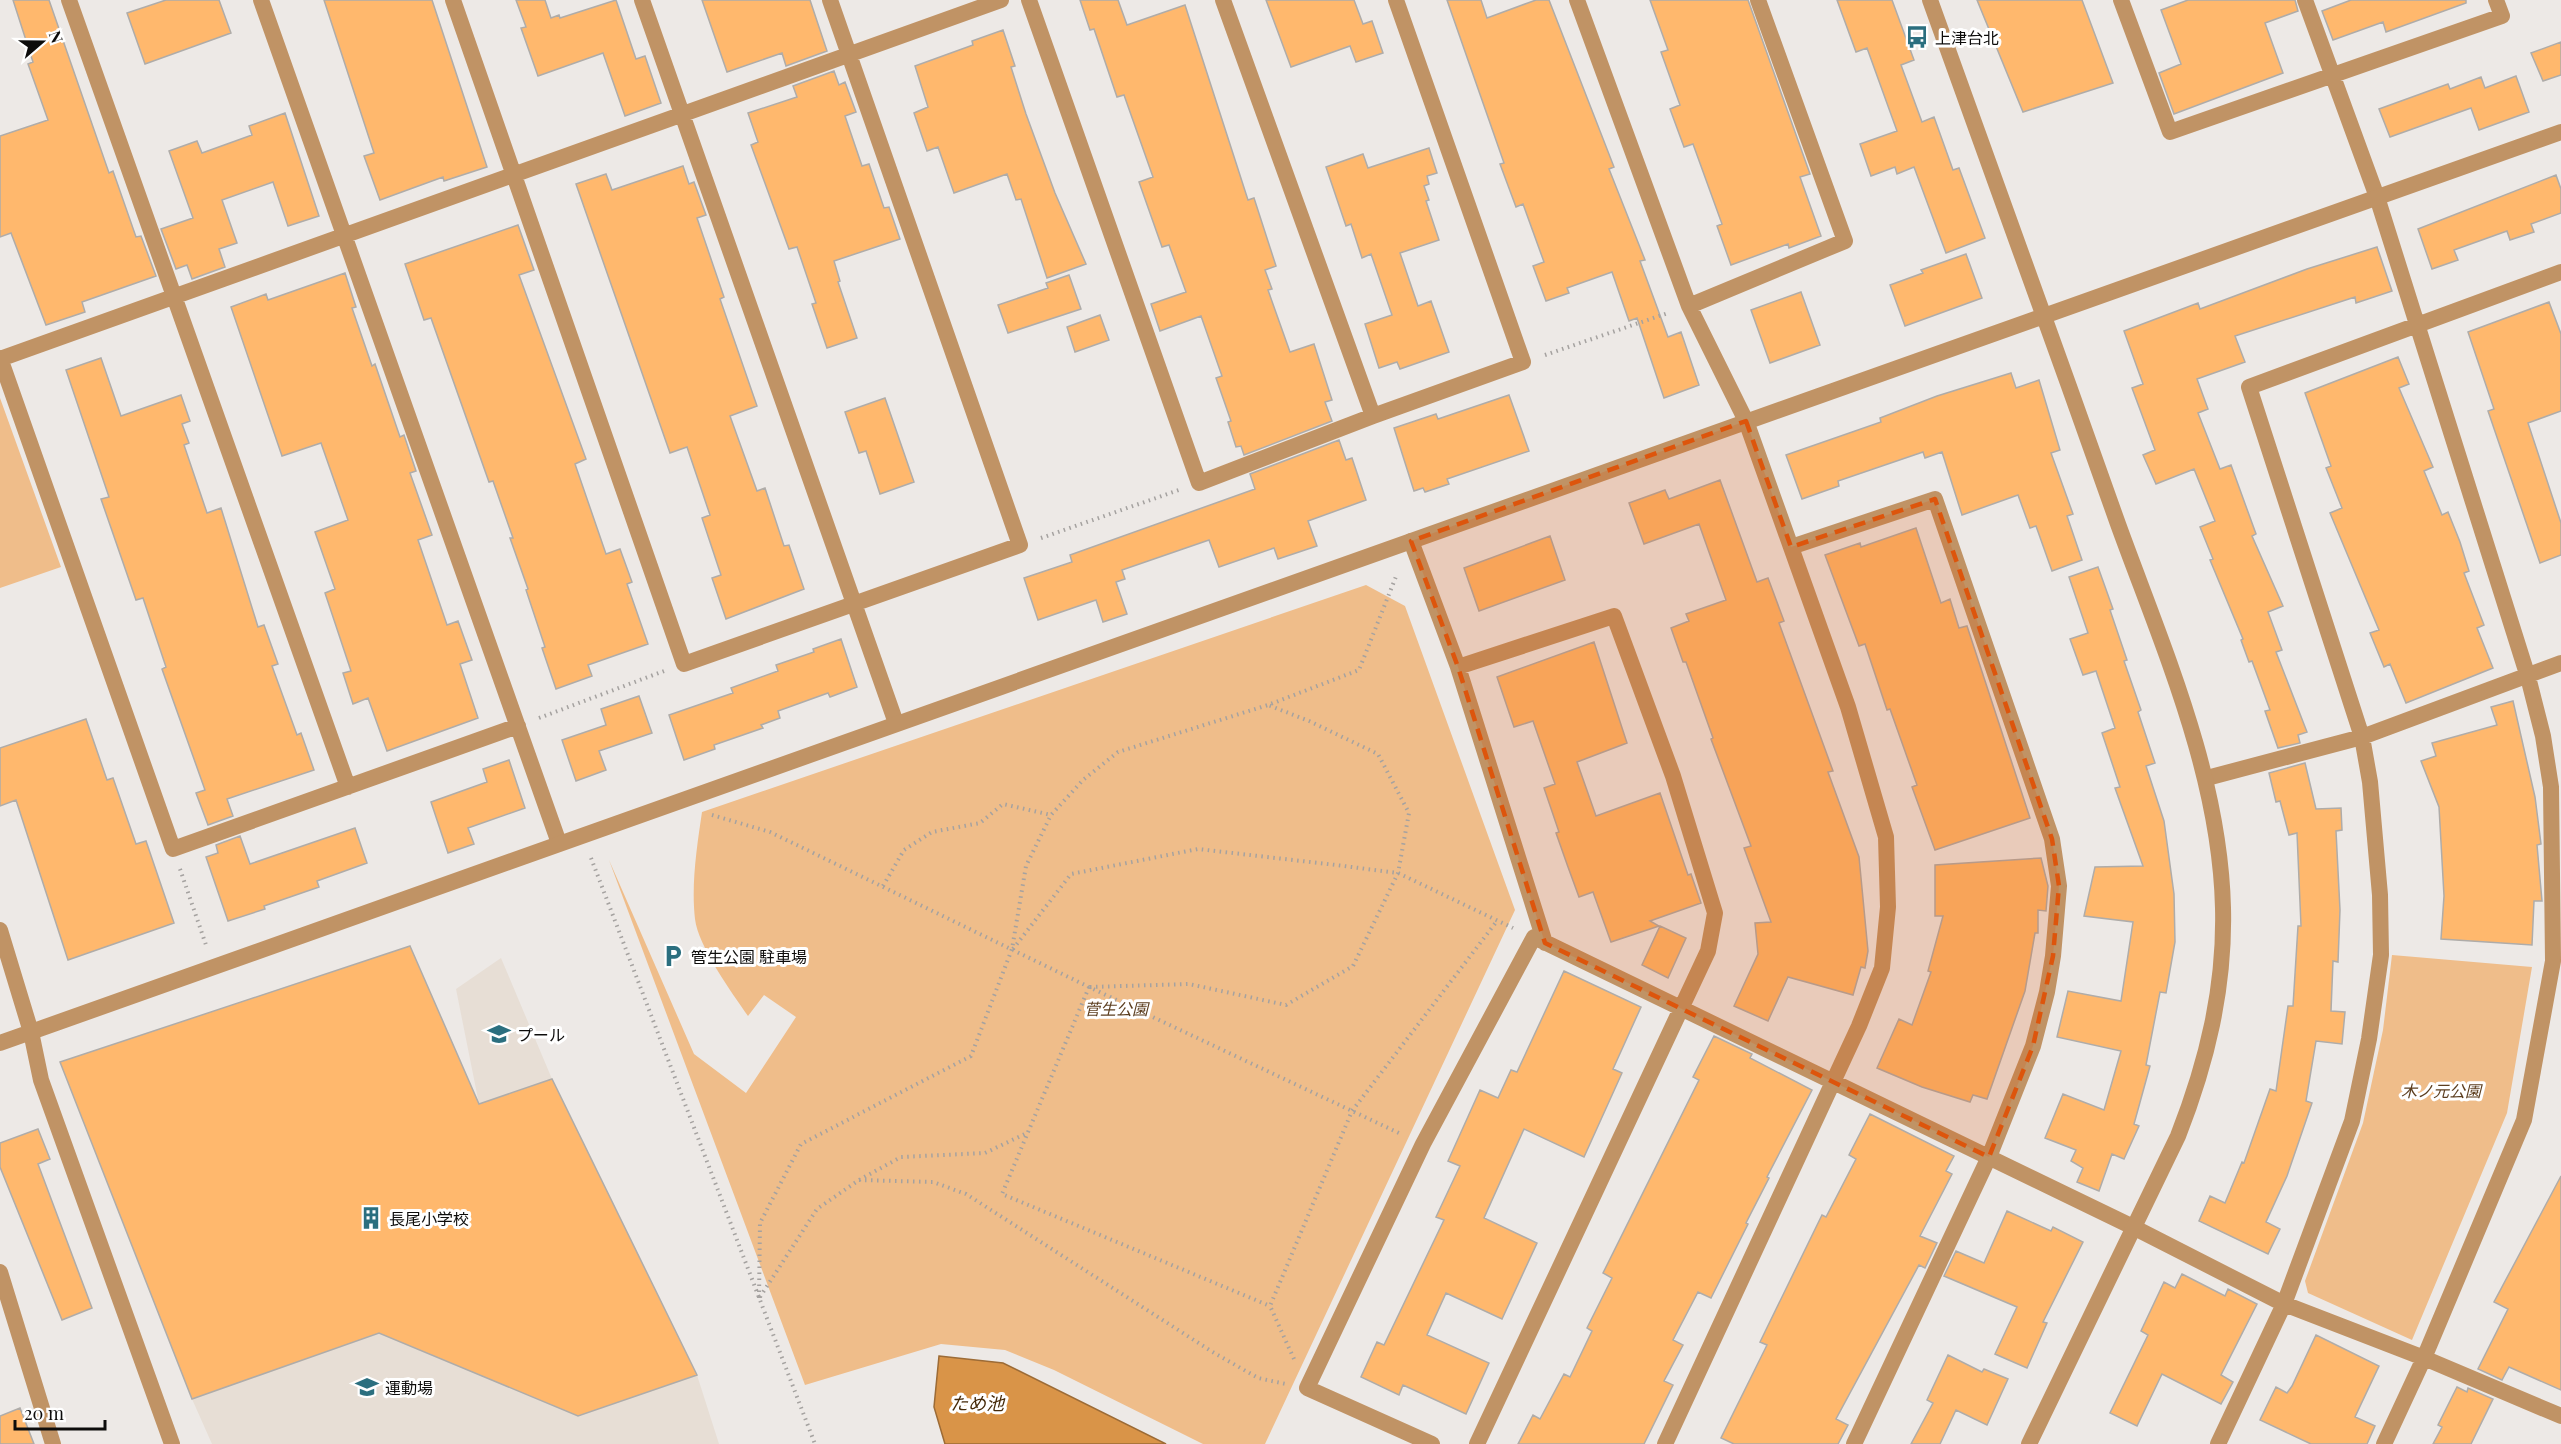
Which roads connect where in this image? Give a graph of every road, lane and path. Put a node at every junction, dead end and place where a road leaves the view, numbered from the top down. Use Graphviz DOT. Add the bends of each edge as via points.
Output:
graph roads {
  1 [pos="69,0"];
  2 [pos="261,0"];
  3 [pos="453,0"];
  4 [pos="642,0"];
  5 [pos="830,0"];
  6 [pos="1001,0"];
  7 [pos="1029,0"];
  8 [pos="1223,0"];
  9 [pos="1396,0"];
  10 [pos="1577,0"];
  11 [pos="1758,0"];
  12 [pos="1930,0"];
  13 [pos="2121,0"];
  14 [pos="2305,0"];
  15 [pos="2496,0"];
  16 [pos="849,55"];
  17 [pos="2333,75"];
  18 [pos="682,115"];
  19 [pos="2561,132"];
  20 [pos="514,175"];
  21 [pos="2377,197"];
  22 [pos="344,236"];
  23 [pos="2561,272"];
  24 [pos="174,297"];
  25 [pos="1689,306"];
  26 [pos="2044,316"];
  27 [pos="2417,326"];
  28 [pos="0,359"];
  29 [pos="1523,362"];
  30 [pos="1373,416"];
  31 [pos="1746,421"];
  32 [pos="1199,483"];
  33 [pos="1411,541"];
  34 [pos="1020,545"];
  35 [pos="1791,547"];
  36 [pos="854,604"];
  37 [pos="2561,663"];
  38 [pos="684,664"];
  39 [pos="1458,667"];
  40 [pos="2528,677"];
  41 [pos="1268,705"];
  42 [pos="896,723"];
  43 [pos="518,726"];
  44 [pos="2362,737"];
  45 [pos="2207,778"];
  46 [pos="348,787"];
  47 [pos="702,812"];
  48 [pos="1051,815"];
  49 [pos="583,835"];
  50 [pos="559,843"];
  51 [pos="173,849"];
  52 [pos="1398,873"];
  53 [pos="882,886"];
  54 [pos="1497,921"];
  55 [pos="0,930"];
  56 [pos="1539,940"];
  57 [pos="1012,950"];
  58 [pos="214,966"];
  59 [pos="1089,987"];
  60 [pos="1679,1009"];
  61 [pos="32,1032"];
  62 [pos="0,1043"];
  63 [pos="1832,1083"];
  64 [pos="1352,1111"];
  65 [pos="1028,1133"];
  66 [pos="1423,1144"];
  67 [pos="1989,1157"];
  68 [pos="859,1180"];
  69 [pos="2133,1227"];
  70 [pos="0,1272"];
  71 [pos="759,1298"];
  72 [pos="2284,1304"];
  73 [pos="1270,1306"];
  74 [pos="2424,1358"];
  75 [pos="1307,1388"];
  76 [pos="2561,1416"];
  77 [pos="53,1444"];
  78 [pos="172,1444"];
  79 [pos="815,1444"];
  80 [pos="1432,1444"];
  81 [pos="1477,1444"];
  82 [pos="1665,1444"];
  83 [pos="1854,1444"];
  84 [pos="2030,1444"];
  85 [pos="2218,1444"];
  86 [pos="2384,1444"];
  1 -- 24 [label="street"];
  2 -- 22 [label="street"];
  3 -- 20 [label="street"];
  4 -- 18 [label="street"];
  5 -- 16 [label="street"];
  6 -- 16 [label="street"];
  7 -- 32 [label="street"];
  8 -- 30 [label="street"];
  9 -- 29 [label="street"];
  10 -- 25 [label="street"];
  11 -- 25 [label="street" via="1845,241"];
  12 -- 26 [label="street"];
  13 -- 17 [label="street" via="2170,132"];
  14 -- 17 [label="street"];
  15 -- 17 [label="street" via="2502,16"];
  16 -- 18 [label="street"];
  16 -- 34 [label="street"];
  17 -- 21 [label="street"];
  18 -- 20 [label="street"];
  18 -- 36 [label="street"];
  19 -- 21 [label="street"];
  20 -- 22 [label="street"];
  20 -- 38 [label="street"];
  21 -- 26 [label="street"];
  21 -- 27 [label="street"];
  22 -- 24 [label="street"];
  22 -- 43 [label="street"];
  23 -- 27 [label="street"];
  24 -- 28 [label="street"];
  24 -- 46 [label="street"];
  25 -- 29 [label="path"];
  25 -- 31 [label="street"];
  26 -- 31 [label="street"];
  26 -- 45 [label="street"];
  27 -- 40 [label="street"];
  27 -- 44 [label="street" via="2249,387"];
  28 -- 51 [label="street"];
  29 -- 30 [label="street"];
  30 -- 32 [label="street"];
  31 -- 33 [label="street"];
  31 -- 35 [label="street"];
  32 -- 34 [label="path"];
  33 -- 39 [label="street"];
  33 -- 41 [label="path" via="1359,670"];
  33 -- 42 [label="street"];
  34 -- 36 [label="street"];
  35 -- 63 [label="street" via="1848,707 1886,837 1888,907 1882,968"];
  35 -- 67 [label="street" via="1935,499 2052,839 2059,886 2047,992 2033,1046"];
  36 -- 38 [label="street"];
  36 -- 42 [label="street"];
  37 -- 40 [label="street"];
  38 -- 43 [label="path"];
  39 -- 56 [label="street"];
  39 -- 60 [label="street" via="1614,616 1673,776 1715,912 1708,951"];
  40 -- 44 [label="street"];
  40 -- 74 [label="street" via="2551,787 2553,961 2524,1120"];
  41 -- 48 [label="path" via="1118,752 1083,780"];
  41 -- 52 [label="path" via="1378,754 1409,813"];
  42 -- 49 [label="street"];
  43 -- 46 [label="street"];
  43 -- 50 [label="street"];
  44 -- 45 [label="street"];
  44 -- 72 [label="street" via="2379,884 2381,955 2352,1121"];
  45 -- 69 [label="street" via="2218,841 2223,909 2218,993 2210,1044 2178,1136"];
  46 -- 51 [label="street"];
  47 -- 53 [label="path" via="770,832"];
  48 -- 53 [label="path" via="1003,804 980,823 932,832 904,850"];
  48 -- 57 [label="path" via="1026,867"];
  49 -- 50 [label="street"];
  49 -- 71 [label="path"];
  50 -- 58 [label="street"];
  51 -- 58 [label="path"];
  52 -- 54 [label="path"];
  52 -- 57 [label="path" via="1198,849 1071,873"];
  52 -- 59 [label="path" via="1353,966 1286,1005 1189,984"];
  53 -- 57 [label="path"];
  54 -- 56 [label="path"];
  54 -- 64 [label="path"];
  55 -- 61 [label="street"];
  56 -- 60 [label="street"];
  56 -- 66 [label="street"];
  57 -- 59 [label="path"];
  57 -- 71 [label="path" via="971,1056 801,1144 760,1223"];
  58 -- 61 [label="street"];
  59 -- 64 [label="path"];
  59 -- 65 [label="path"];
  60 -- 63 [label="street"];
  60 -- 81 [label="street"];
  61 -- 62 [label="street"];
  61 -- 78 [label="street" via="41,1080"];
  63 -- 67 [label="street"];
  63 -- 82 [label="street"];
  64 -- 66 [label="path"];
  64 -- 73 [label="path"];
  65 -- 68 [label="path" via="985,1153 901,1157"];
  65 -- 73 [label="path" via="1002,1194"];
  66 -- 75 [label="street"];
  67 -- 69 [label="street"];
  67 -- 83 [label="street"];
  68 -- 71 [label="path" via="818,1209"];
  68 -- 75 [label="path" via="933,1182 966,1194 1258,1378"];
  69 -- 72 [label="street"];
  69 -- 84 [label="street"];
  70 -- 77 [label="street"];
  71 -- 79 [label="path"];
  72 -- 74 [label="street"];
  72 -- 85 [label="street"];
  73 -- 75 [label="path"];
  74 -- 76 [label="street"];
  74 -- 86 [label="street"];
  75 -- 80 [label="street"];
}
